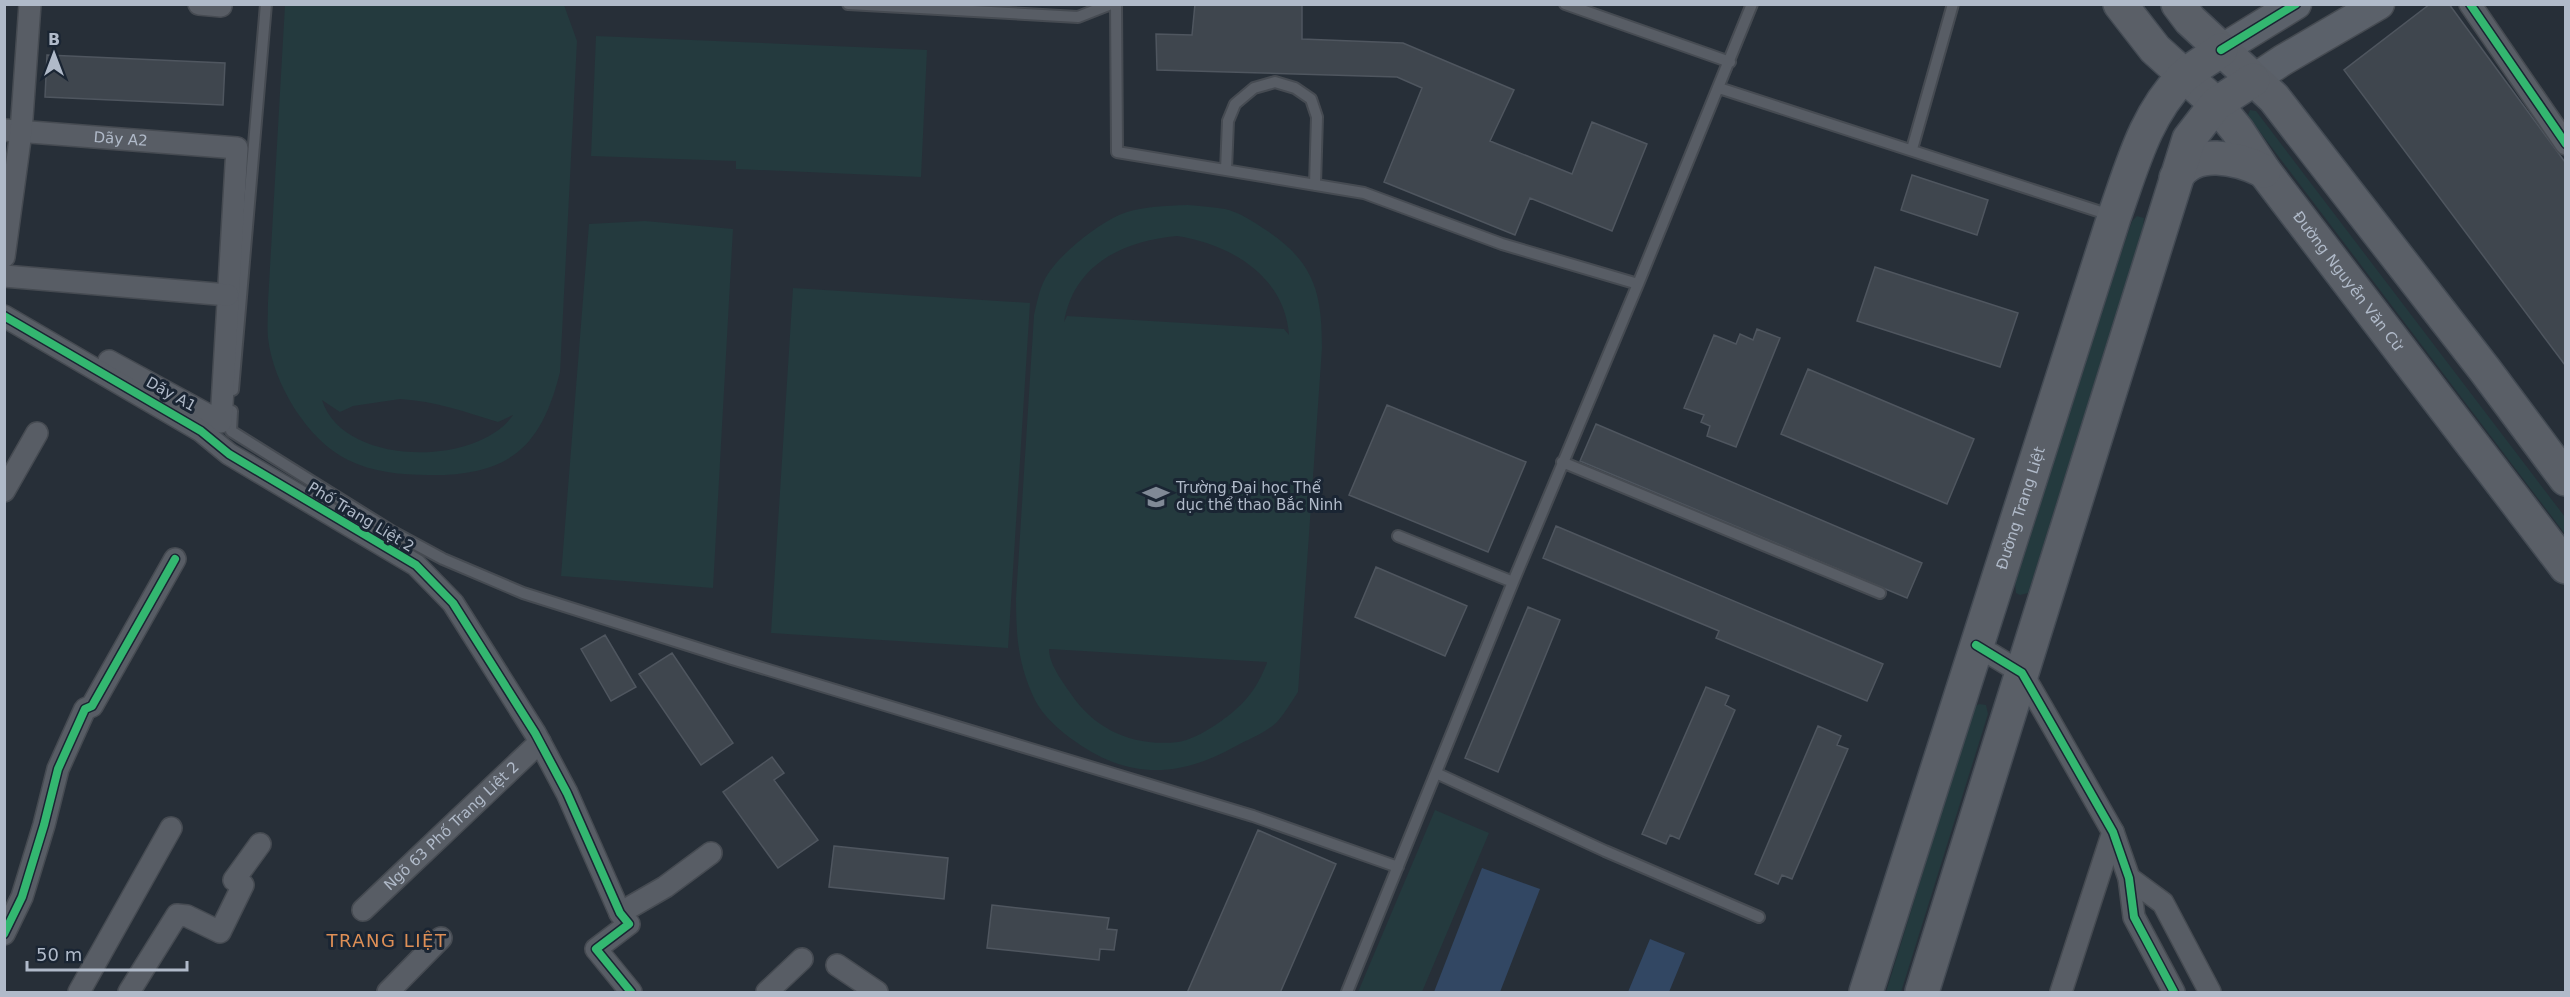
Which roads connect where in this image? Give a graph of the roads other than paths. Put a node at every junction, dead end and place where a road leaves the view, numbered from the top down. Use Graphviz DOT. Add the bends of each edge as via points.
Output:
graph roads {
  1 [pos="30,4"];
  2 [pos="199,4"];
  3 [pos="266,4"];
  4 [pos="848,4"];
  5 [pos="1112,4"];
  6 [pos="1116,4"];
  7 [pos="1565,4"];
  8 [pos="1752,4"];
  9 [pos="1953,4"];
  10 [pos="2120,4"];
  11 [pos="2178,4"];
  12 [pos="2296,4"];
  13 [pos="2379,4"];
  14 [pos="2470,4"];
  15 [pos="884,5"];
  16 [pos="221,6"];
  17 [pos="2221,50"];
  18 [pos="1730,62"];
  19 [pos="2185,75"];
  20 [pos="2253,80"];
  21 [pos="1719,88"];
  22 [pos="2216,104"];
  23 [pos="13,131"];
  24 [pos="2565,144"];
  25 [pos="1912,149"];
  26 [pos="1226,170"];
  27 [pos="2264,171"];
  28 [pos="2176,178"];
  29 [pos="1315,185"];
  30 [pos="2114,217"];
  31 [pos="4,257"];
  32 [pos="4,276"];
  33 [pos="1638,284"];
  34 [pos="228,295"];
  35 [pos="4,314"];
  36 [pos="37,433"];
  37 [pos="1562,462"];
  38 [pos="2565,479"];
  39 [pos="4,491"];
  40 [pos="1398,536"];
  41 [pos="176,559"];
  42 [pos="2565,567"];
  43 [pos="1513,582"];
  44 [pos="1880,593"];
  45 [pos="1976,645"];
  46 [pos="2022,672"];
  47 [pos="540,742"];
  48 [pos="1436,773"];
  49 [pos="171,828"];
  50 [pos="2113,832"];
  51 [pos="260,844"];
  52 [pos="711,853"];
  53 [pos="1398,867"];
  54 [pos="2129,878"];
  55 [pos="363,910"];
  56 [pos="620,913"];
  57 [pos="1760,916"];
  58 [pos="4,934"];
  59 [pos="441,938"];
  60 [pos="802,959"];
  61 [pos="837,965"];
  62 [pos="79,993"];
  63 [pos="129,993"];
  64 [pos="388,993"];
  65 [pos="631,993"];
  66 [pos="767,993"];
  67 [pos="877,993"];
  68 [pos="1347,993"];
  69 [pos="1866,993"];
  70 [pos="1922,993"];
  71 [pos="2061,993"];
  72 [pos="2174,993"];
  73 [pos="2210,993"];
  1 -- 23 [label="street"];
  2 -- 16 [label="street"];
  3 -- 53 [label="lane" via="231,431 393,532 443,559 523,593 1253,816"];
  4 -- 15 [label="lane"];
  5 -- 15 [label="lane" via="1078,17"];
  6 -- 26 [label="lane" via="1117,152"];
  7 -- 18 [label="lane"];
  8 -- 18 [label="lane"];
  9 -- 25 [label="lane"];
  10 -- 19 [label="main road, Đường Nguyễn Văn Cừ" via="2155,49"];
  11 -- 17 [label="main road"];
  12 -- 17 [label="street"];
  13 -- 20 [label="street"];
  14 -- 24 [label="street"];
  17 -- 19 [label="main road, Đường Trang Liệt"];
  17 -- 20 [label="main road"];
  18 -- 21 [label="lane"];
  19 -- 22 [label="main road, Đường Nguyễn Văn Cừ"];
  19 -- 30 [label="main road, Đường Trang Liệt" via="2153,116"];
  20 -- 22 [label="main road"];
  20 -- 38 [label="main road" via="2276,101"];
  21 -- 25 [label="lane"];
  21 -- 33 [label="lane"];
  22 -- 27 [label="main road, Đường Nguyễn Văn Cừ"];
  22 -- 28 [label="main road" via="2189,139"];
  23 -- 31 [label="street"];
  23 -- 34 [label="street, Dãy A2" via="237,148"];
  25 -- 30 [label="lane"];
  26 -- 29 [label="lane"];
  26 -- 29 [label="lane" via="1228,121 1235,104 1254,88 1275,82 1295,88 1311,99 1317,117"];
  27 -- 28 [label="main road" via="2245,162 2203,159 2188,164"];
  27 -- 42 [label="main road, Đường Nguyễn Văn Cừ"];
  28 -- 46 [label="main road"];
  29 -- 33 [label="lane" via="1365,193 1502,244"];
  30 -- 45 [label="main road, Đường Trang Liệt"];
  32 -- 34 [label="street"];
  33 -- 37 [label="lane"];
  34 -- 35 [label="street, Dãy A1" via="221,422 79,346"];
  35 -- 47 [label="street, Phố Trang Liệt 2" via="416,565 453,603"];
  36 -- 39 [label="street"];
  37 -- 43 [label="lane"];
  37 -- 44 [label="lane"];
  40 -- 43 [label="lane"];
  41 -- 58 [label="street" via="92,706 85,709 58,769 21,897"];
  43 -- 48 [label="lane"];
  45 -- 46 [label="street"];
  45 -- 69 [label="main road, Đường Trang Liệt"];
  46 -- 50 [label="street"];
  46 -- 70 [label="main road"];
  47 -- 55 [label="street, Ngõ 63 Phố Trang Liệt 2"];
  47 -- 56 [label="street, Phố Trang Liệt 2"];
  48 -- 53 [label="lane"];
  48 -- 57 [label="lane"];
  49 -- 62 [label="street"];
  50 -- 54 [label="street"];
  50 -- 71 [label="street"];
  51 -- 63 [label="street" via="234,880 243,885 220,932 177,915"];
  52 -- 56 [label="street"];
  53 -- 68 [label="lane"];
  54 -- 72 [label="street" via="2134,916"];
  54 -- 73 [label="street" via="2163,903"];
  56 -- 65 [label="street" via="629,924 596,949"];
  59 -- 64 [label="street"];
  60 -- 66 [label="street"];
  61 -- 67 [label="street"];
}
